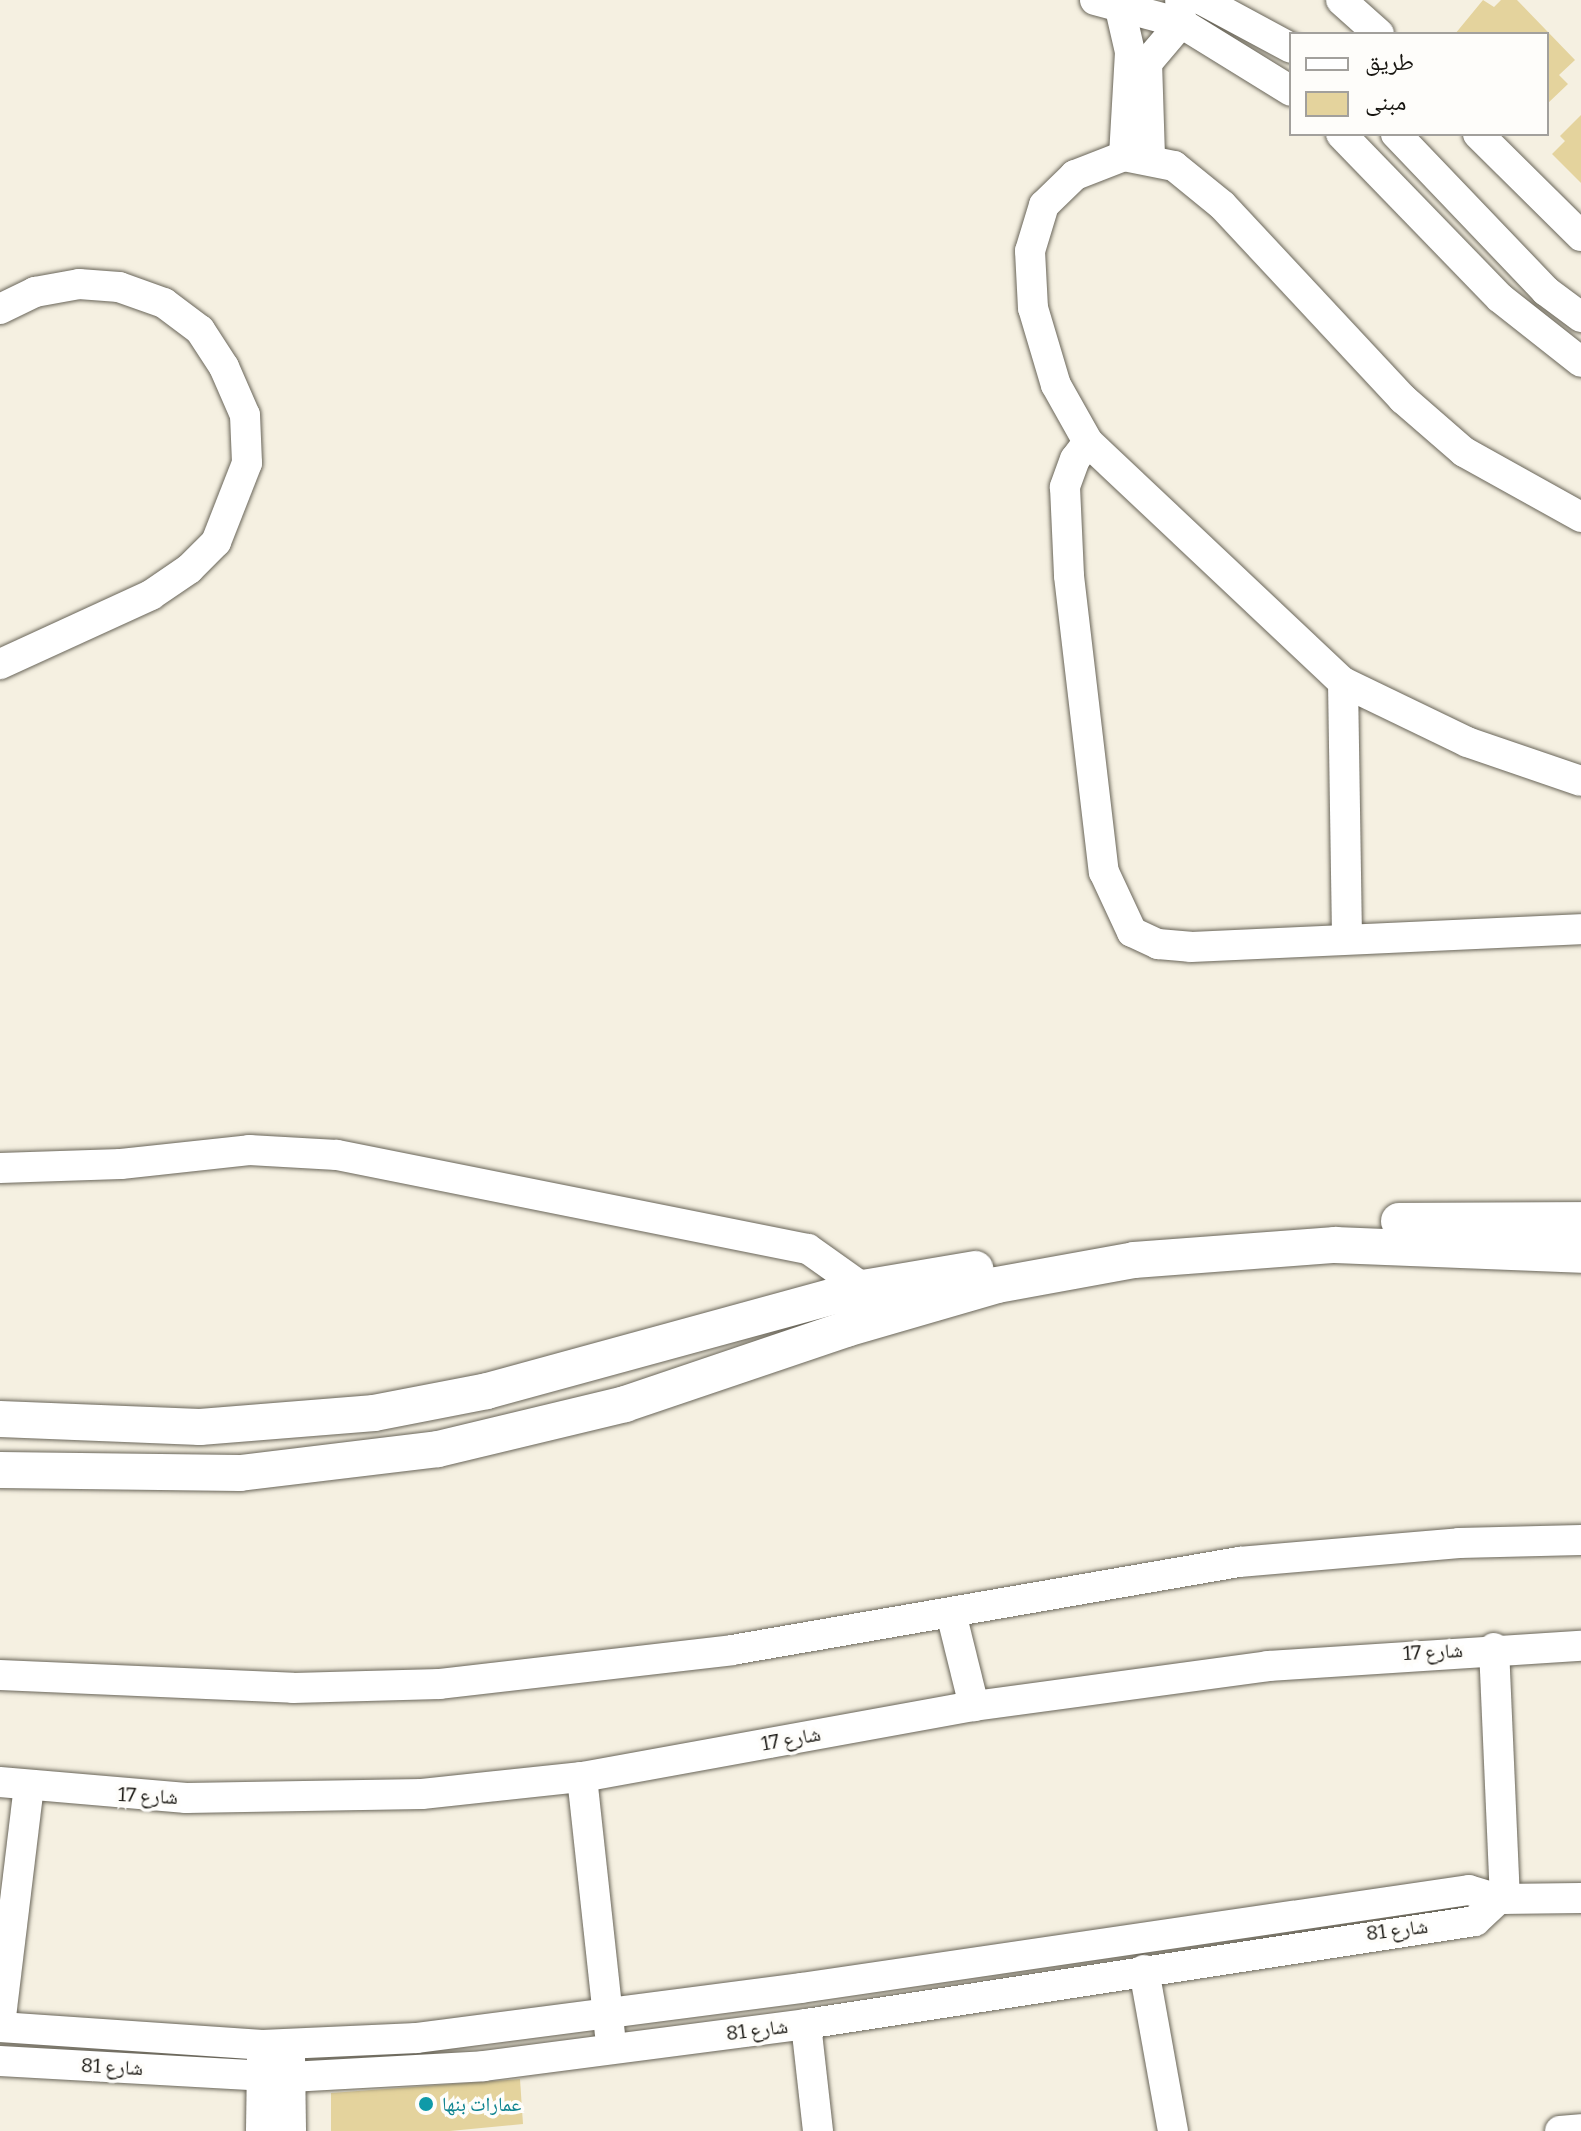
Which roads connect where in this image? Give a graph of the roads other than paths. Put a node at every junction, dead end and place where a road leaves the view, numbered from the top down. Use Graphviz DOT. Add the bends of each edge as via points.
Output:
graph roads {
  1 [pos="1202,0"];
  2 [pos="1341,0"];
  3 [pos="1110,1"];
  4 [pos="1180,12"];
  5 [pos="1377,32"];
  6 [pos="1289,47"];
  7 [pos="1289,90"];
  8 [pos="1343,136"];
  9 [pos="1398,136"];
  10 [pos="1480,136"];
  11 [pos="1137,157"];
  12 [pos="1581,236"];
  13 [pos="0,309"];
  14 [pos="1581,317"];
  15 [pos="1573,350"];
  16 [pos="1088,442"];
  17 [pos="1581,517"];
  18 [pos="0,664"];
  19 [pos="1343,682"];
  20 [pos="1581,781"];
  21 [pos="1581,929"];
  22 [pos="1347,938"];
  23 [pos="0,1168"];
  24 [pos="1581,1220"];
  25 [pos="1581,1255"];
  26 [pos="863,1288"];
  27 [pos="0,1419"];
  28 [pos="0,1470"];
  29 [pos="1581,1540"];
  30 [pos="951,1613"];
  31 [pos="1581,1646"];
  32 [pos="1494,1648"];
  33 [pos="0,1675"];
  34 [pos="974,1706"];
  35 [pos="582,1777"];
  36 [pos="14,1784"];
  37 [pos="1581,1898"];
  38 [pos="1502,1899"];
  39 [pos="989,1961"];
  40 [pos="1144,1970"];
  41 [pos="995,1994"];
  42 [pos="607,2014"];
  43 [pos="806,2024"];
  44 [pos="0,2026"];
  45 [pos="276,2045"];
  46 [pos="613,2048"];
  47 [pos="0,2061"];
  48 [pos="276,2077"];
  49 [pos="1581,2129"];
  50 [pos="261,2131"];
  51 [pos="291,2131"];
  52 [pos="818,2131"];
  53 [pos="1173,2131"];
  54 [pos="1560,2131"];
  1 -- 6 [label="street"];
  2 -- 5 [label="street"];
  3 -- 4 [label="street"];
  3 -- 11 [label="street" via="1130,52"];
  4 -- 7 [label="street"];
  4 -- 11 [label="street" via="1147,63"];
  8 -- 15 [label="street" via="1500,298"];
  9 -- 14 [label="street" via="1546,291"];
  10 -- 12 [label="street"];
  11 -- 16 [label="street" via="1075,175 1055,192 1033,226 1030,251 1038,335 1056,385"];
  11 -- 17 [label="street" via="1194,179 1403,399 1464,452"];
  13 -- 18 [label="street" via="35,292 79,284 119,287 164,303 200,330 224,367 245,415 247,463 216,542 189,569 151,595"];
  16 -- 19 [label="street"];
  16 -- 22 [label="street" via="1065,487 1069,576 1104,872 1115,904 1132,932 1158,944 1190,947"];
  19 -- 20 [label="street" via="1467,742"];
  19 -- 22 [label="street"];
  21 -- 22 [label="street"];
  23 -- 26 [label="street" via="121,1164 249,1150 337,1155 808,1249"];
  24 -- 26 [label="main road" via="1355,1222 1218,1231 1077,1249"];
  25 -- 28 [label="main road" via="1350,1245 1134,1260 997,1285 846,1329 625,1404 438,1449 240,1473"];
  26 -- 27 [label="main road" via="528,1380 374,1413 200,1427"];
  29 -- 30 [label="street" via="1443,1544 1239,1562"];
  30 -- 33 [label="street" via="732,1650 440,1684 293,1688"];
  30 -- 34 [label="street"];
  31 -- 32 [label="street, شارع 17"];
  32 -- 34 [label="street, شارع 17" via="1268,1666"];
  32 -- 38 [label="street"];
  34 -- 35 [label="street, شارع 17"];
  35 -- 36 [label="street, شارع 17" via="422,1794 281,1800"];
  35 -- 42 [label="street"];
  36 -- 44 [label="street"];
  37 -- 38 [label="street, شارع 81"];
  38 -- 39 [label="street, شارع 81" via="1480,1891 1438,1894"];
  38 -- 40 [label="street, شارع 81" via="1475,1921"];
  39 -- 41 [label="street"];
  39 -- 42 [label="street, شارع 81"];
  40 -- 41 [label="street, شارع 81"];
  40 -- 53 [label="street"];
  41 -- 43 [label="street, شارع 81"];
  42 -- 45 [label="street, شارع 81" via="464,2033"];
  42 -- 46 [label="street"];
  43 -- 46 [label="street, شارع 81"];
  43 -- 52 [label="street"];
  44 -- 45 [label="street, شارع 81"];
  45 -- 48 [label="street"];
  46 -- 48 [label="street, شارع 81" via="433,2071"];
  47 -- 48 [label="street, شارع 81"];
  48 -- 50 [label="street"];
  48 -- 51 [label="street"];
  49 -- 54 [label="street"];
}
